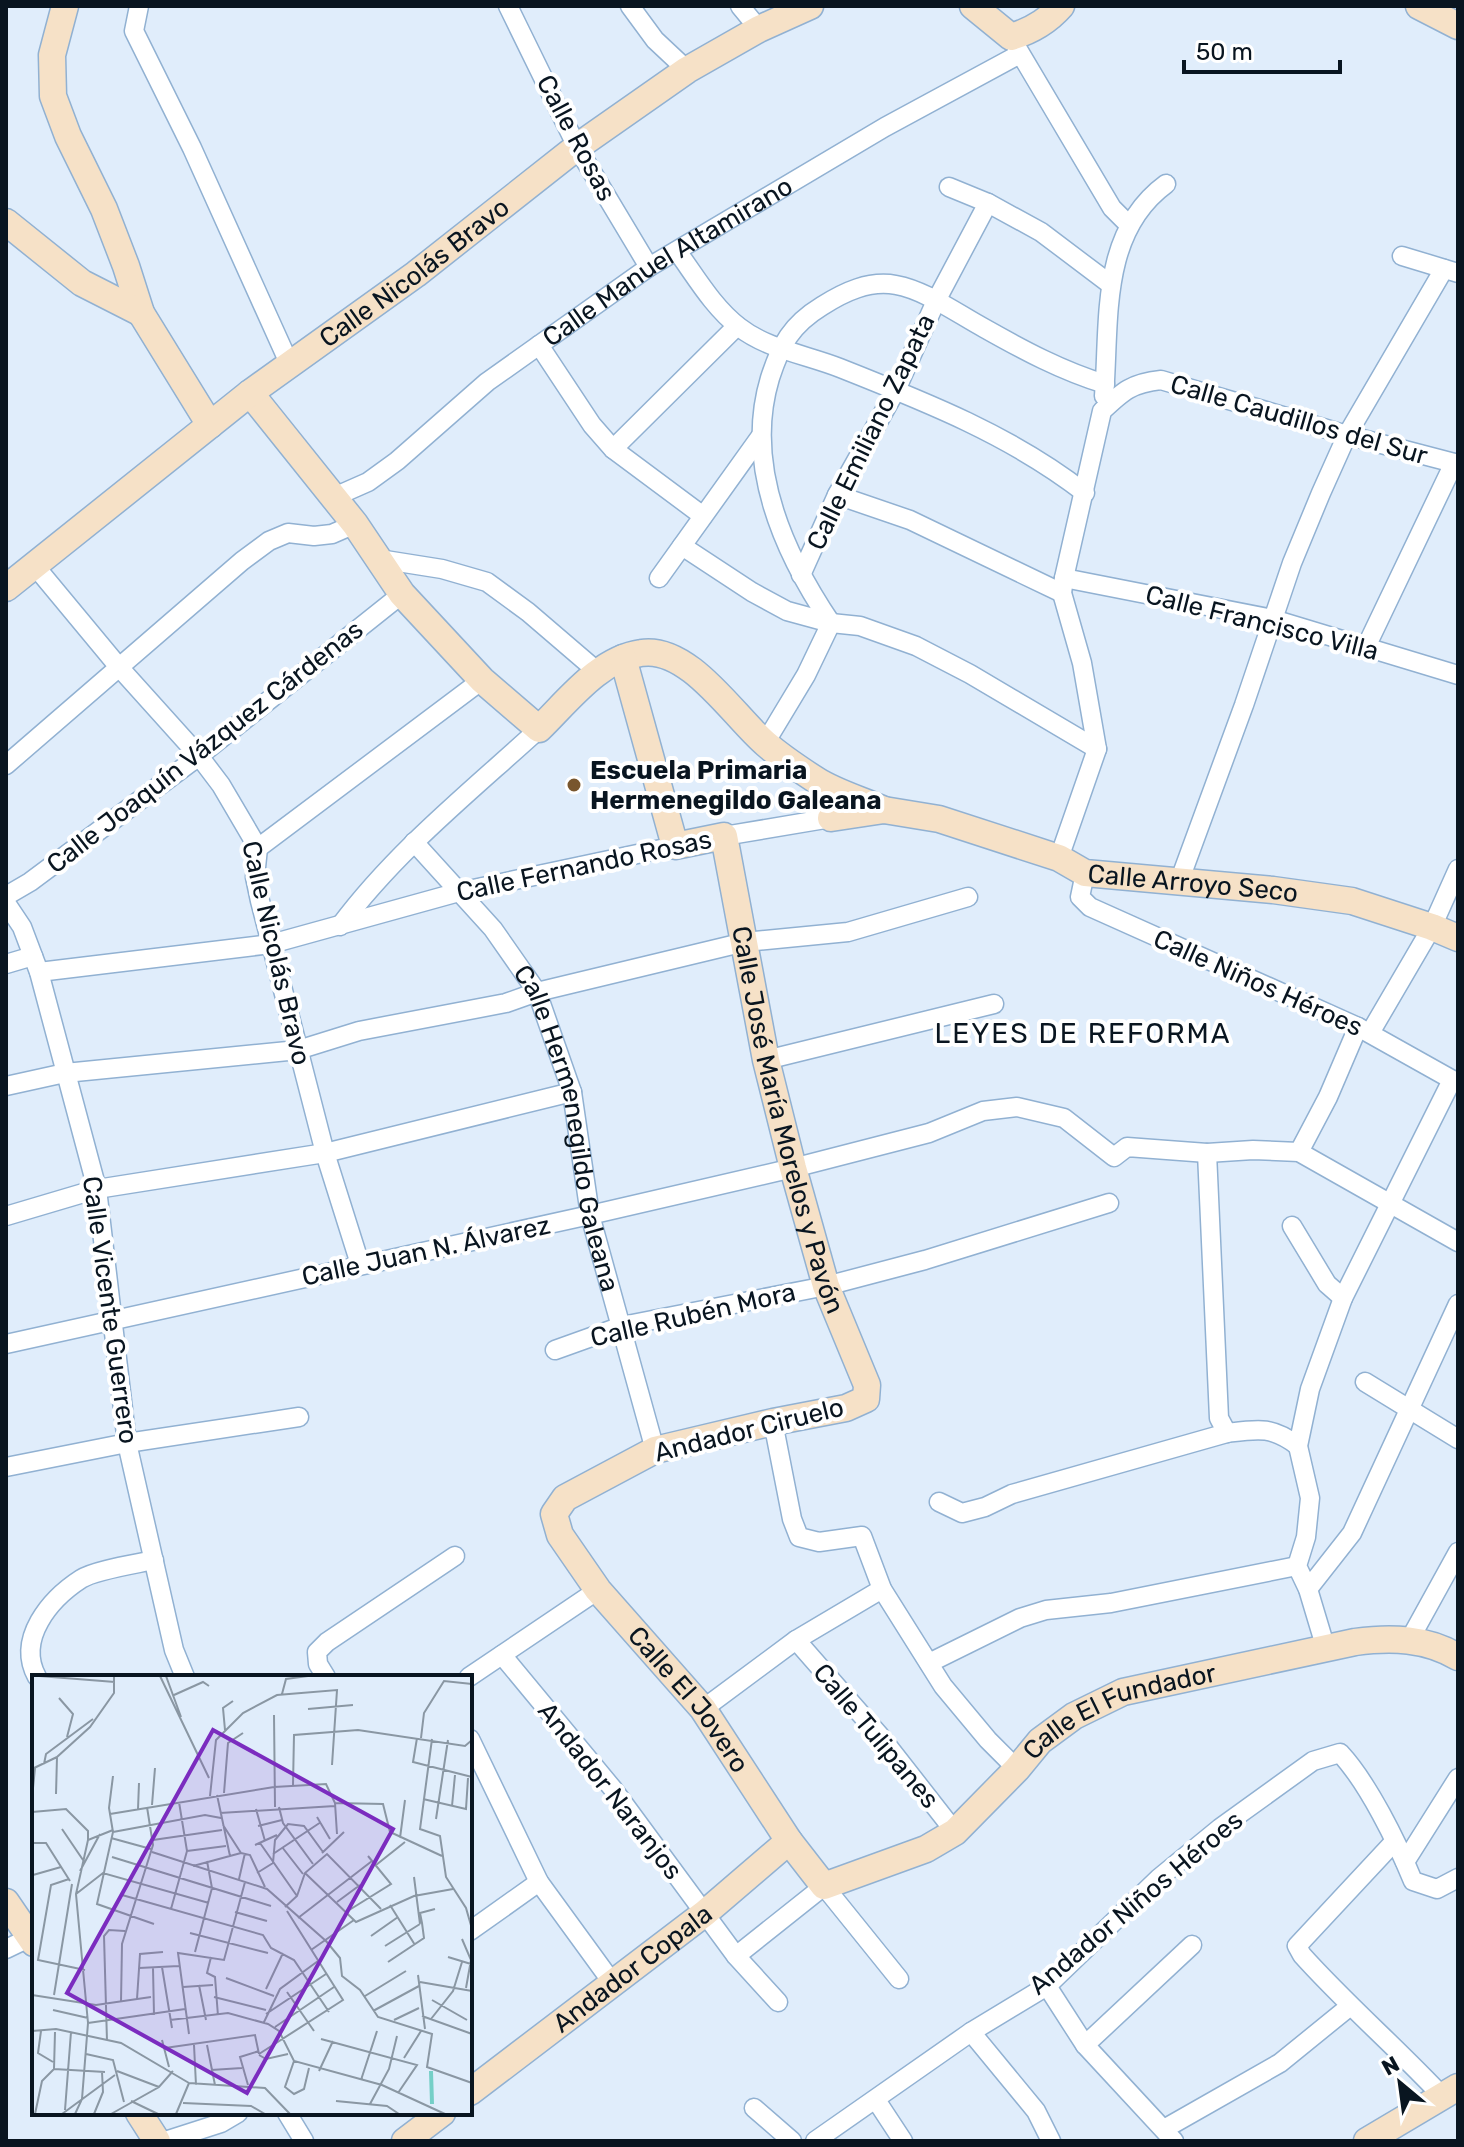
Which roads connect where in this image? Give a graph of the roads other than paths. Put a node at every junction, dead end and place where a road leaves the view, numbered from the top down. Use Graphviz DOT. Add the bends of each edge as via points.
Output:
graph roads {
  1 [pos="65,6"];
  2 [pos="139,6"];
  3 [pos="508,6"];
  4 [pos="630,6"];
  5 [pos="740,6"];
  6 [pos="810,6"];
  7 [pos="973,6"];
  8 [pos="1061,6"];
  9 [pos="1419,6"];
  10 [pos="1458,26"];
  11 [pos="759,29"];
  12 [pos="1016,46"];
  13 [pos="687,70"];
  14 [pos="577,147"];
  15 [pos="1166,184"];
  16 [pos="949,187"];
  17 [pos="988,203"];
  18 [pos="6,222"];
  19 [pos="1129,225"];
  20 [pos="677,251"];
  21 [pos="1402,256"];
  22 [pos="649,267"];
  23 [pos="1451,271"];
  24 [pos="1110,284"];
  25 [pos="936,301"];
  26 [pos="141,313"];
  27 [pos="737,326"];
  28 [pos="539,345"];
  29 [pos="780,347"];
  30 [pos="289,363"];
  31 [pos="1105,384"];
  32 [pos="896,390"];
  33 [pos="250,393"];
  34 [pos="1102,411"];
  35 [pos="210,425"];
  36 [pos="1347,435"];
  37 [pos="760,437"];
  38 [pos="613,449"];
  39 [pos="1456,464"];
  40 [pos="1085,493"];
  41 [pos="837,495"];
  42 [pos="334,497"];
  43 [pos="703,516"];
  44 [pos="355,524"];
  45 [pos="682,546"];
  46 [pos="379,559"];
  47 [pos="35,566"];
  48 [pos="801,575"];
  49 [pos="659,578"];
  50 [pos="1063,585"];
  51 [pos="6,588"];
  52 [pos="402,594"];
  53 [pos="1273,619"];
  54 [pos="831,623"];
  55 [pos="1366,647"];
  56 [pos="623,658"];
  57 [pos="118,666"];
  58 [pos="598,672"];
  59 [pos="1458,675"];
  60 [pos="482,680"];
  61 [pos="539,729"];
  62 [pos="765,743"];
  63 [pos="1097,749"];
  64 [pos="199,756"];
  65 [pos="6,765"];
  66 [pos="884,810"];
  67 [pos="831,818"];
  68 [pos="724,836"];
  69 [pos="414,842"];
  70 [pos="675,846"];
  71 [pos="258,848"];
  72 [pos="1059,858"];
  73 [pos="1458,869"];
  74 [pos="1085,873"];
  75 [pos="1179,882"];
  76 [pos="459,892"];
  77 [pos="6,896"];
  78 [pos="968,897"];
  79 [pos="6,903"];
  80 [pos="340,926"];
  81 [pos="1432,927"];
  82 [pos="1458,938"];
  83 [pos="745,942"];
  84 [pos="271,944"];
  85 [pos="6,964"];
  86 [pos="36,964"];
  87 [pos="537,992"];
  88 [pos="994,1004"];
  89 [pos="1364,1030"];
  90 [pos="298,1050"];
  91 [pos="766,1060"];
  92 [pos="65,1073"];
  93 [pos="1455,1081"];
  94 [pos="6,1086"];
  95 [pos="572,1092"];
  96 [pos="1299,1152"];
  97 [pos="325,1153"];
  98 [pos="1207,1153"];
  99 [pos="793,1168"];
  100 [pos="97,1189"];
  101 [pos="1109,1203"];
  102 [pos="1393,1203"];
  103 [pos="590,1215"];
  104 [pos="6,1216"];
  105 [pos="1292,1226"];
  106 [pos="1458,1242"];
  107 [pos="360,1264"];
  108 [pos="826,1286"];
  109 [pos="1343,1298"];
  110 [pos="1458,1304"];
  111 [pos="113,1320"];
  112 [pos="622,1326"];
  113 [pos="6,1344"];
  114 [pos="555,1350"];
  115 [pos="1365,1382"];
  116 [pos="866,1399"];
  117 [pos="1407,1410"];
  118 [pos="299,1417"];
  119 [pos="773,1422"];
  120 [pos="1227,1433"];
  121 [pos="1458,1439"];
  122 [pos="127,1443"];
  123 [pos="1298,1446"];
  124 [pos="655,1450"];
  125 [pos="6,1467"];
  126 [pos="939,1502"];
  127 [pos="554,1514"];
  128 [pos="1458,1552"];
  129 [pos="455,1556"];
  130 [pos="154,1560"];
  131 [pos="1297,1566"];
  132 [pos="882,1589"];
  133 [pos="1308,1589"];
  134 [pos="598,1590"];
  135 [pos="1410,1639"];
  136 [pos="796,1640"];
  137 [pos="1326,1649"];
  138 [pos="502,1655"];
  139 [pos="1458,1657"];
  140 [pos="929,1663"];
  141 [pos="36,1675"];
  142 [pos="184,1675"];
  143 [pos="325,1675"];
  144 [pos="472,1675"];
  145 [pos="703,1709"];
  146 [pos="472,1743"];
  147 [pos="1017,1769"];
  148 [pos="1458,1778"];
  149 [pos="955,1832"];
  150 [pos="789,1841"];
  151 [pos="1394,1842"];
  152 [pos="1405,1862"];
  153 [pos="1458,1878"];
  154 [pos="539,1882"];
  155 [pos="824,1886"];
  156 [pos="6,1902"];
  157 [pos="705,1913"];
  158 [pos="472,1930"];
  159 [pos="32,1940"];
  160 [pos="1192,1945"];
  161 [pos="6,1949"];
  162 [pos="736,1956"];
  163 [pos="899,1979"];
  164 [pos="614,1985"];
  165 [pos="1047,1986"];
  166 [pos="778,2002"];
  167 [pos="1349,2007"];
  168 [pos="971,2032"];
  169 [pos="1085,2045"];
  170 [pos="472,2091"];
  171 [pos="1449,2091"];
  172 [pos="876,2100"];
  173 [pos="754,2108"];
  174 [pos="140,2115"];
  175 [pos="235,2115"];
  176 [pos="288,2115"];
  177 [pos="439,2115"];
  178 [pos="1169,2135"];
  179 [pos="157,2141"];
  180 [pos="165,2141"];
  181 [pos="304,2141"];
  182 [pos="405,2141"];
  183 [pos="792,2141"];
  184 [pos="815,2141"];
  185 [pos="903,2141"];
  186 [pos="1051,2141"];
  187 [pos="1367,2141"];
  1 -- 26 [label="street" via="52,55 53,96 104,209"];
  2 -- 30 [label="street" via="134,31"];
  3 -- 14 [label="street, Calle Rosas"];
  4 -- 13 [label="street"];
  5 -- 11 [label="street"];
  6 -- 11 [label="street, Calle Nicolás Bravo"];
  7 -- 12 [label="street"];
  8 -- 12 [label="street, Calle Manuel Altamirano"];
  9 -- 10 [label="street"];
  11 -- 13 [label="street, Calle Nicolás Bravo"];
  12 -- 19 [label="street" via="1112,208"];
  12 -- 20 [label="street, Calle Manuel Altamirano"];
  13 -- 14 [label="street, Calle Nicolás Bravo"];
  14 -- 22 [label="street, Calle Rosas"];
  14 -- 30 [label="street, Calle Nicolás Bravo" via="416,274"];
  15 -- 19 [label="street" via="1149,196"];
  16 -- 17 [label="street"];
  17 -- 24 [label="street" via="1041,232"];
  17 -- 25 [label="street, Calle Emiliano Zapata"];
  18 -- 26 [label="street" via="82,283"];
  19 -- 24 [label="street"];
  20 -- 22 [label="street, Calle Manuel Altamirano"];
  20 -- 27 [label="street"];
  21 -- 23 [label="street"];
  22 -- 28 [label="street, Calle Manuel Altamirano"];
  23 -- 36 [label="street"];
  24 -- 31 [label="street"];
  25 -- 29 [label="street" via="896,285 863,286 808,314"];
  25 -- 31 [label="street" via="1074,375"];
  25 -- 32 [label="street, Calle Emiliano Zapata"];
  26 -- 35 [label="street"];
  27 -- 29 [label="street"];
  27 -- 38 [label="street"];
  28 -- 38 [label="street"];
  28 -- 42 [label="street, Calle Manuel Altamirano" via="487,382 397,461"];
  29 -- 32 [label="street"];
  29 -- 37 [label="street" via="765,393"];
  30 -- 33 [label="street, Calle Nicolás Bravo"];
  31 -- 34 [label="street"];
  32 -- 40 [label="street" via="1024,451"];
  32 -- 41 [label="street, Calle Emiliano Zapata"];
  33 -- 35 [label="street, Calle Nicolás Bravo"];
  33 -- 42 [label="street"];
  34 -- 36 [label="street, Calle Caudillos del Sur" via="1140,382 1161,380"];
  34 -- 40 [label="street"];
  35 -- 47 [label="street, Calle Nicolás Bravo"];
  36 -- 39 [label="street, Calle Caudillos del Sur"];
  36 -- 53 [label="street"];
  37 -- 43 [label="street"];
  37 -- 48 [label="street" via="768,488"];
  38 -- 43 [label="street"];
  39 -- 55 [label="street"];
  40 -- 50 [label="street"];
  41 -- 48 [label="street, Calle Emiliano Zapata"];
  41 -- 50 [label="street, Calle Francisco Villa"];
  42 -- 44 [label="street"];
  43 -- 45 [label="street"];
  44 -- 46 [label="street"];
  44 -- 57 [label="street" via="332,534 288,533 269,541"];
  45 -- 49 [label="street"];
  45 -- 54 [label="street" via="787,611"];
  46 -- 52 [label="street"];
  46 -- 58 [label="street" via="487,582"];
  47 -- 51 [label="street, Calle Nicolás Bravo"];
  47 -- 57 [label="street, Calle Nicolás Bravo"];
  48 -- 54 [label="street, Calle Emiliano Zapata"];
  50 -- 53 [label="street, Calle Francisco Villa"];
  50 -- 63 [label="street"];
  52 -- 60 [label="street"];
  52 -- 64 [label="street, Calle Joaquín Vázquez Cárdenas"];
  53 -- 55 [label="street, Calle Francisco Villa"];
  53 -- 75 [label="street"];
  54 -- 62 [label="street"];
  54 -- 63 [label="street" via="860,626 916,646"];
  55 -- 59 [label="street, Calle Francisco Villa"];
  56 -- 58 [label="street, Calle Arroyo Seco"];
  56 -- 62 [label="street, Calle Arroyo Seco" via="662,654 696,672"];
  56 -- 70 [label="street"];
  57 -- 64 [label="street, Calle Nicolás Bravo"];
  57 -- 65 [label="street"];
  58 -- 61 [label="street"];
  60 -- 61 [label="street"];
  60 -- 71 [label="street"];
  61 -- 69 [label="street"];
  62 -- 66 [label="street, Calle Arroyo Seco" via="819,782"];
  63 -- 72 [label="street"];
  64 -- 71 [label="street, Calle Nicolás Bravo"];
  64 -- 77 [label="street, Calle Joaquín Vázquez Cárdenas"];
  66 -- 67 [label="street, Calle Arroyo Seco"];
  66 -- 72 [label="street, Calle Arroyo Seco" via="939,819"];
  67 -- 68 [label="street, Calle Fernando Rosas"];
  68 -- 70 [label="street, Calle Fernando Rosas"];
  68 -- 83 [label="street, Calle José María Morelos y Pavón"];
  69 -- 76 [label="street, Calle Hermenegildo Galeana"];
  69 -- 80 [label="street"];
  70 -- 76 [label="street, Calle Fernando Rosas"];
  71 -- 84 [label="street, Calle Nicolás Bravo" via="255,877"];
  72 -- 74 [label="street, Calle Arroyo Seco"];
  73 -- 81 [label="street"];
  74 -- 75 [label="street, Calle Arroyo Seco"];
  74 -- 89 [label="street, Calle Niños Héroes" via="1080,897 1090,907"];
  75 -- 81 [label="street, Calle Arroyo Seco" via="1352,901"];
  76 -- 80 [label="street, Calle Fernando Rosas"];
  76 -- 87 [label="street, Calle Hermenegildo Galeana" via="493,929"];
  78 -- 83 [label="street" via="848,932"];
  79 -- 86 [label="street, Calle Vicente Guerrero"];
  80 -- 84 [label="street, Calle Fernando Rosas"];
  81 -- 82 [label="street, Calle Arroyo Seco"];
  81 -- 89 [label="street"];
  83 -- 87 [label="street"];
  83 -- 91 [label="street, Calle José María Morelos y Pavón"];
  84 -- 86 [label="street, Calle Fernando Rosas"];
  84 -- 90 [label="street, Calle Nicolás Bravo"];
  85 -- 86 [label="street, Calle Fernando Rosas"];
  86 -- 92 [label="street, Calle Vicente Guerrero"];
  87 -- 90 [label="street" via="506,1003 359,1031"];
  87 -- 95 [label="street, Calle Hermenegildo Galeana"];
  88 -- 91 [label="street"];
  89 -- 93 [label="street, Calle Niños Héroes"];
  89 -- 96 [label="street"];
  90 -- 92 [label="street"];
  90 -- 97 [label="street, Calle Nicolás Bravo"];
  91 -- 99 [label="street, Calle José María Morelos y Pavón"];
  92 -- 94 [label="street"];
  92 -- 100 [label="street, Calle Vicente Guerrero"];
  93 -- 102 [label="street"];
  95 -- 97 [label="street"];
  95 -- 103 [label="street, Calle Hermenegildo Galeana"];
  96 -- 98 [label="street, Calle Juan N. Álvarez"];
  96 -- 102 [label="street"];
  97 -- 100 [label="street"];
  97 -- 107 [label="street, Calle Nicolás Bravo"];
  98 -- 99 [label="street, Calle Juan N. Álvarez" via="1127,1147 1114,1157 1064,1118 1017,1107 983,1111 929,1133"];
  98 -- 120 [label="street" via="1219,1418"];
  99 -- 103 [label="street, Calle Juan N. Álvarez"];
  99 -- 108 [label="street, Calle José María Morelos y Pavón"];
  100 -- 104 [label="street"];
  100 -- 111 [label="street, Calle Vicente Guerrero"];
  101 -- 108 [label="street, Calle Rubén Mora"];
  102 -- 106 [label="street"];
  102 -- 109 [label="street"];
  103 -- 107 [label="street, Calle Juan N. Álvarez"];
  103 -- 112 [label="street, Calle Hermenegildo Galeana"];
  105 -- 109 [label="street" via="1327,1284"];
  107 -- 111 [label="street, Calle Juan N. Álvarez"];
  108 -- 112 [label="street, Calle Rubén Mora"];
  108 -- 116 [label="street, Calle José María Morelos y Pavón" via="867,1385"];
  109 -- 123 [label="street" via="1310,1389"];
  110 -- 117 [label="street"];
  111 -- 113 [label="street, Calle Juan N. Álvarez"];
  111 -- 122 [label="street, Calle Vicente Guerrero"];
  112 -- 114 [label="street, Calle Rubén Mora"];
  112 -- 124 [label="street, Calle Hermenegildo Galeana"];
  115 -- 117 [label="street"];
  116 -- 119 [label="street, Andador Ciruelo"];
  117 -- 121 [label="street"];
  117 -- 133 [label="street" via="1352,1533"];
  118 -- 122 [label="street"];
  119 -- 124 [label="street, Andador Ciruelo"];
  119 -- 132 [label="street" via="799,1537 819,1542 862,1536"];
  120 -- 123 [label="street" via="1282,1433"];
  120 -- 126 [label="street" via="962,1513"];
  122 -- 125 [label="street"];
  122 -- 130 [label="street, Calle Vicente Guerrero"];
  123 -- 131 [label="street" via="1310,1498"];
  124 -- 127 [label="street, Andador Ciruelo" via="565,1498"];
  127 -- 134 [label="street, Calle El Jovero" via="560,1535"];
  128 -- 135 [label="street"];
  129 -- 143 [label="street" via="317,1652"];
  130 -- 141 [label="street" via="83,1577 46,1609 33,1634 31,1666"];
  130 -- 142 [label="street, Calle Vicente Guerrero"];
  131 -- 133 [label="street"];
  131 -- 140 [label="street" via="1111,1603 1046,1610"];
  132 -- 136 [label="street"];
  132 -- 140 [label="street"];
  133 -- 137 [label="street"];
  134 -- 138 [label="street"];
  134 -- 145 [label="street, Calle El Jovero"];
  135 -- 137 [label="street, Calle El Fundador" via="1384,1638"];
  135 -- 139 [label="street, Calle El Fundador"];
  136 -- 145 [label="street"];
  136 -- 149 [label="street, Calle Tulipanes"];
  137 -- 147 [label="street, Calle El Fundador" via="1123,1692 1074,1716 1040,1741"];
  138 -- 144 [label="street"];
  138 -- 157 [label="street, Andador Naranjos" via="613,1789"];
  140 -- 147 [label="street"];
  145 -- 150 [label="street, Calle El Jovero"];
  146 -- 154 [label="street"];
  147 -- 149 [label="street, Calle El Fundador"];
  148 -- 152 [label="street"];
  149 -- 155 [label="street, Calle El Fundador" via="926,1849"];
  150 -- 155 [label="street, Calle El Jovero"];
  150 -- 157 [label="street, Andador Copala"];
  151 -- 152 [label="street"];
  151 -- 165 [label="street, Andador Niños Héroes" via="1355,1768 1340,1753 1313,1761 1159,1878"];
  151 -- 167 [label="street" via="1297,1946"];
  152 -- 153 [label="street" via="1413,1881 1437,1889"];
  154 -- 158 [label="street"];
  154 -- 164 [label="street"];
  155 -- 162 [label="street, Andador Copala"];
  155 -- 163 [label="street"];
  156 -- 159 [label="street"];
  157 -- 162 [label="street, Andador Naranjos"];
  157 -- 164 [label="street, Andador Copala"];
  159 -- 161 [label="street"];
  160 -- 169 [label="street"];
  162 -- 166 [label="street, Andador Naranjos"];
  164 -- 170 [label="street, Andador Copala"];
  165 -- 168 [label="street, Andador Niños Héroes"];
  165 -- 169 [label="street"];
  167 -- 171 [label="street"];
  167 -- 178 [label="street" via="1280,2063"];
  168 -- 172 [label="street, Andador Niños Héroes"];
  168 -- 186 [label="street" via="1036,2111"];
  169 -- 178 [label="street"];
  171 -- 187 [label="street"];
  172 -- 184 [label="street, Andador Niños Héroes"];
  172 -- 185 [label="street"];
  173 -- 183 [label="street"];
  174 -- 179 [label="street"];
  175 -- 180 [label="street"];
  176 -- 181 [label="street"];
  177 -- 182 [label="street"];
}
